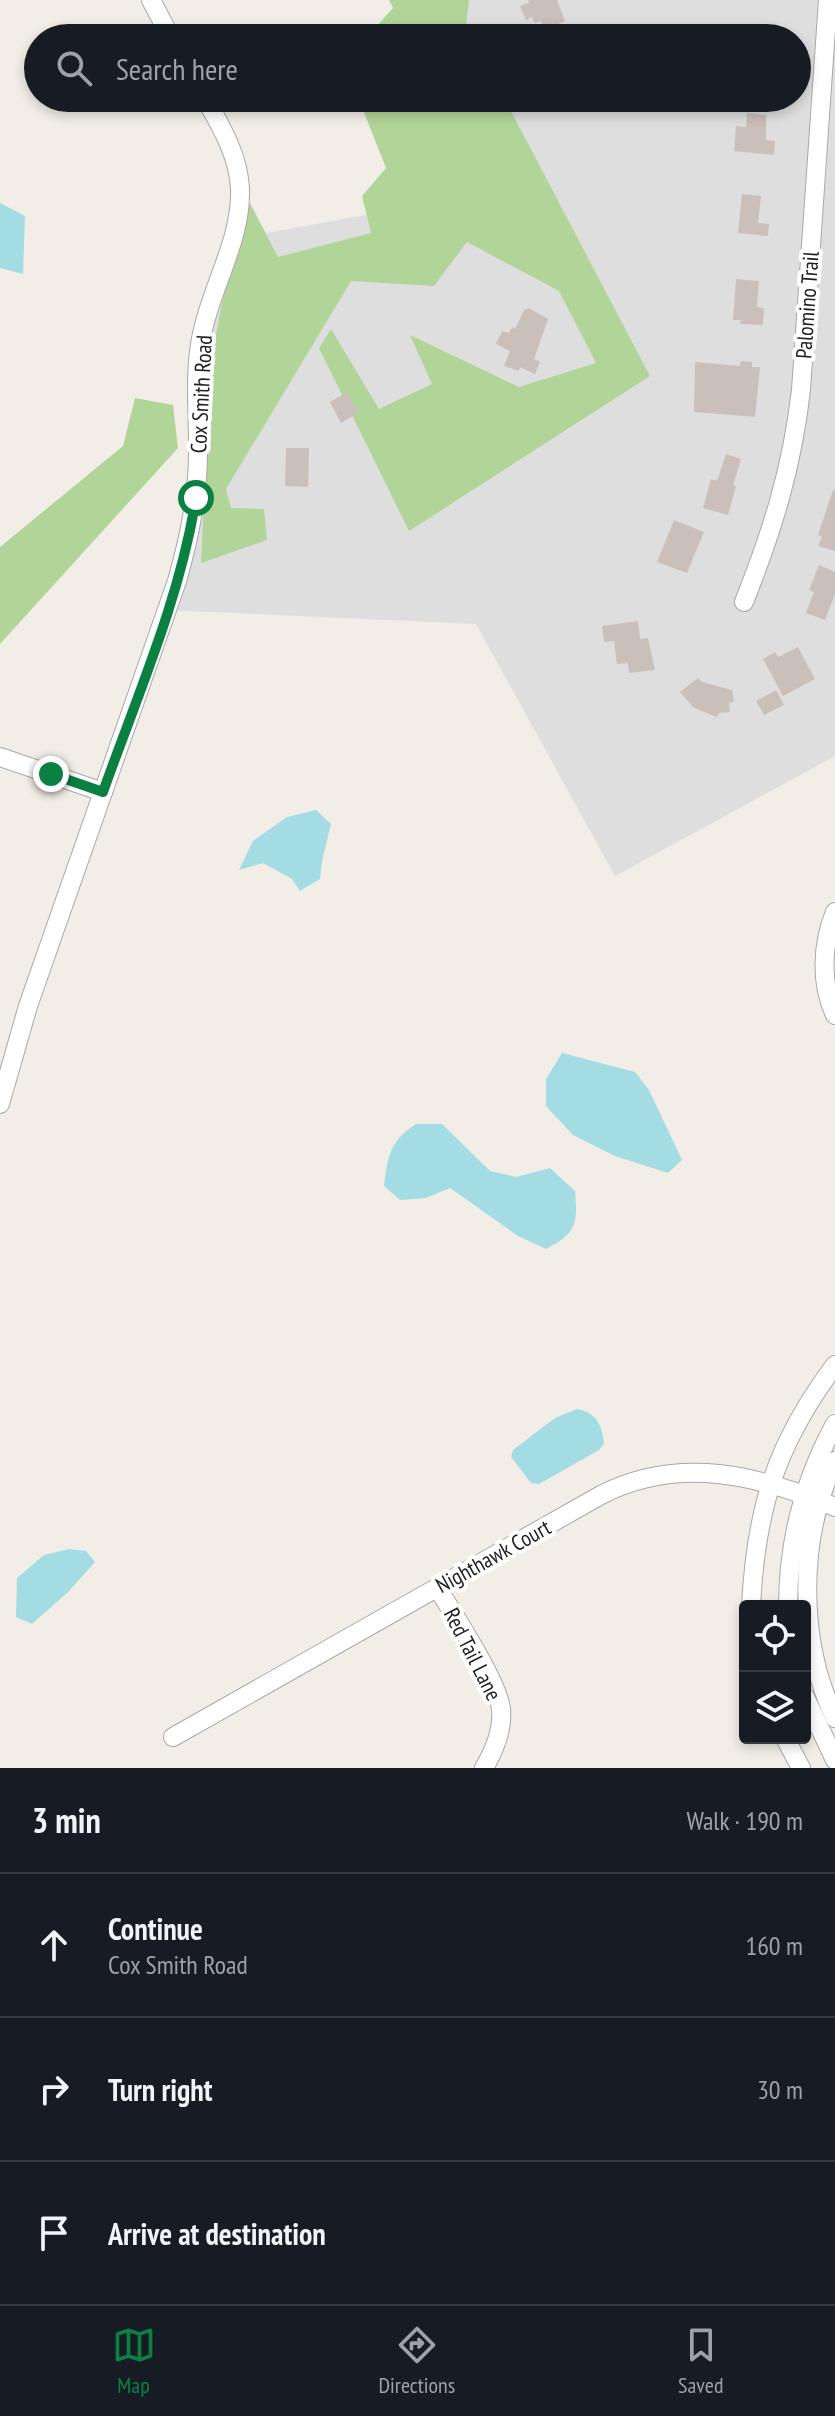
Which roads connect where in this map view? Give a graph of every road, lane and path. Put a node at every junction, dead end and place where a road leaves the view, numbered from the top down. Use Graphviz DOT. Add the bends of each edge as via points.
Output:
graph roads {
  1 [pos="151,0"];
  2 [pos="828,0"];
  3 [pos="164,24"];
  4 [pos="212,112"];
  5 [pos="744,602"];
  6 [pos="0,757"];
  7 [pos="103,792"];
  8 [pos="835,912"];
  9 [pos="835,1015"];
  10 [pos="0,1104"];
  11 [pos="835,1365"];
  12 [pos="835,1424"];
  13 [pos="835,1461"];
  14 [pos="769,1485"];
  15 [pos="819,1501"];
  16 [pos="437,1587"];
  17 [pos="752,1600"];
  18 [pos="788,1600"];
  19 [pos="811,1710"];
  20 [pos="835,1718"];
  21 [pos="173,1737"];
  22 [pos="788,1744"];
  23 [pos="835,1760"];
  24 [pos="484,1768"];
  25 [pos="801,1768"];
  1 -- 3 [label="street"];
  2 -- 5 [label="street, Palomino Trail" via="795,440 779,508"];
  4 -- 7 [label="street, Cox Smith Road" via="233,153 239,212 199,352 196,498 177,581"];
  6 -- 7 [label="street"];
  7 -- 10 [label="street, Cox Smith Road" via="28,1006"];
  8 -- 9 [label="street" via="824,959"];
  11 -- 14 [label="street" via="788,1438"];
  12 -- 15 [label="street" via="822,1447"];
  13 -- 15 [label="street"];
  14 -- 15 [label="street, Nighthawk Court"];
  14 -- 16 [label="street, Nighthawk Court" via="708,1472 643,1477"];
  14 -- 17 [label="street"];
  15 -- 18 [label="street" via="790,1558"];
  15 -- 20 [label="street" via="809,1555 808,1622 814,1659"];
  16 -- 21 [label="street, Nighthawk Court"];
  16 -- 24 [label="street, Red Tail Lane" via="493,1683 501,1708 497,1740"];
  19 -- 23 [label="street"];
  22 -- 25 [label="street"];
}
